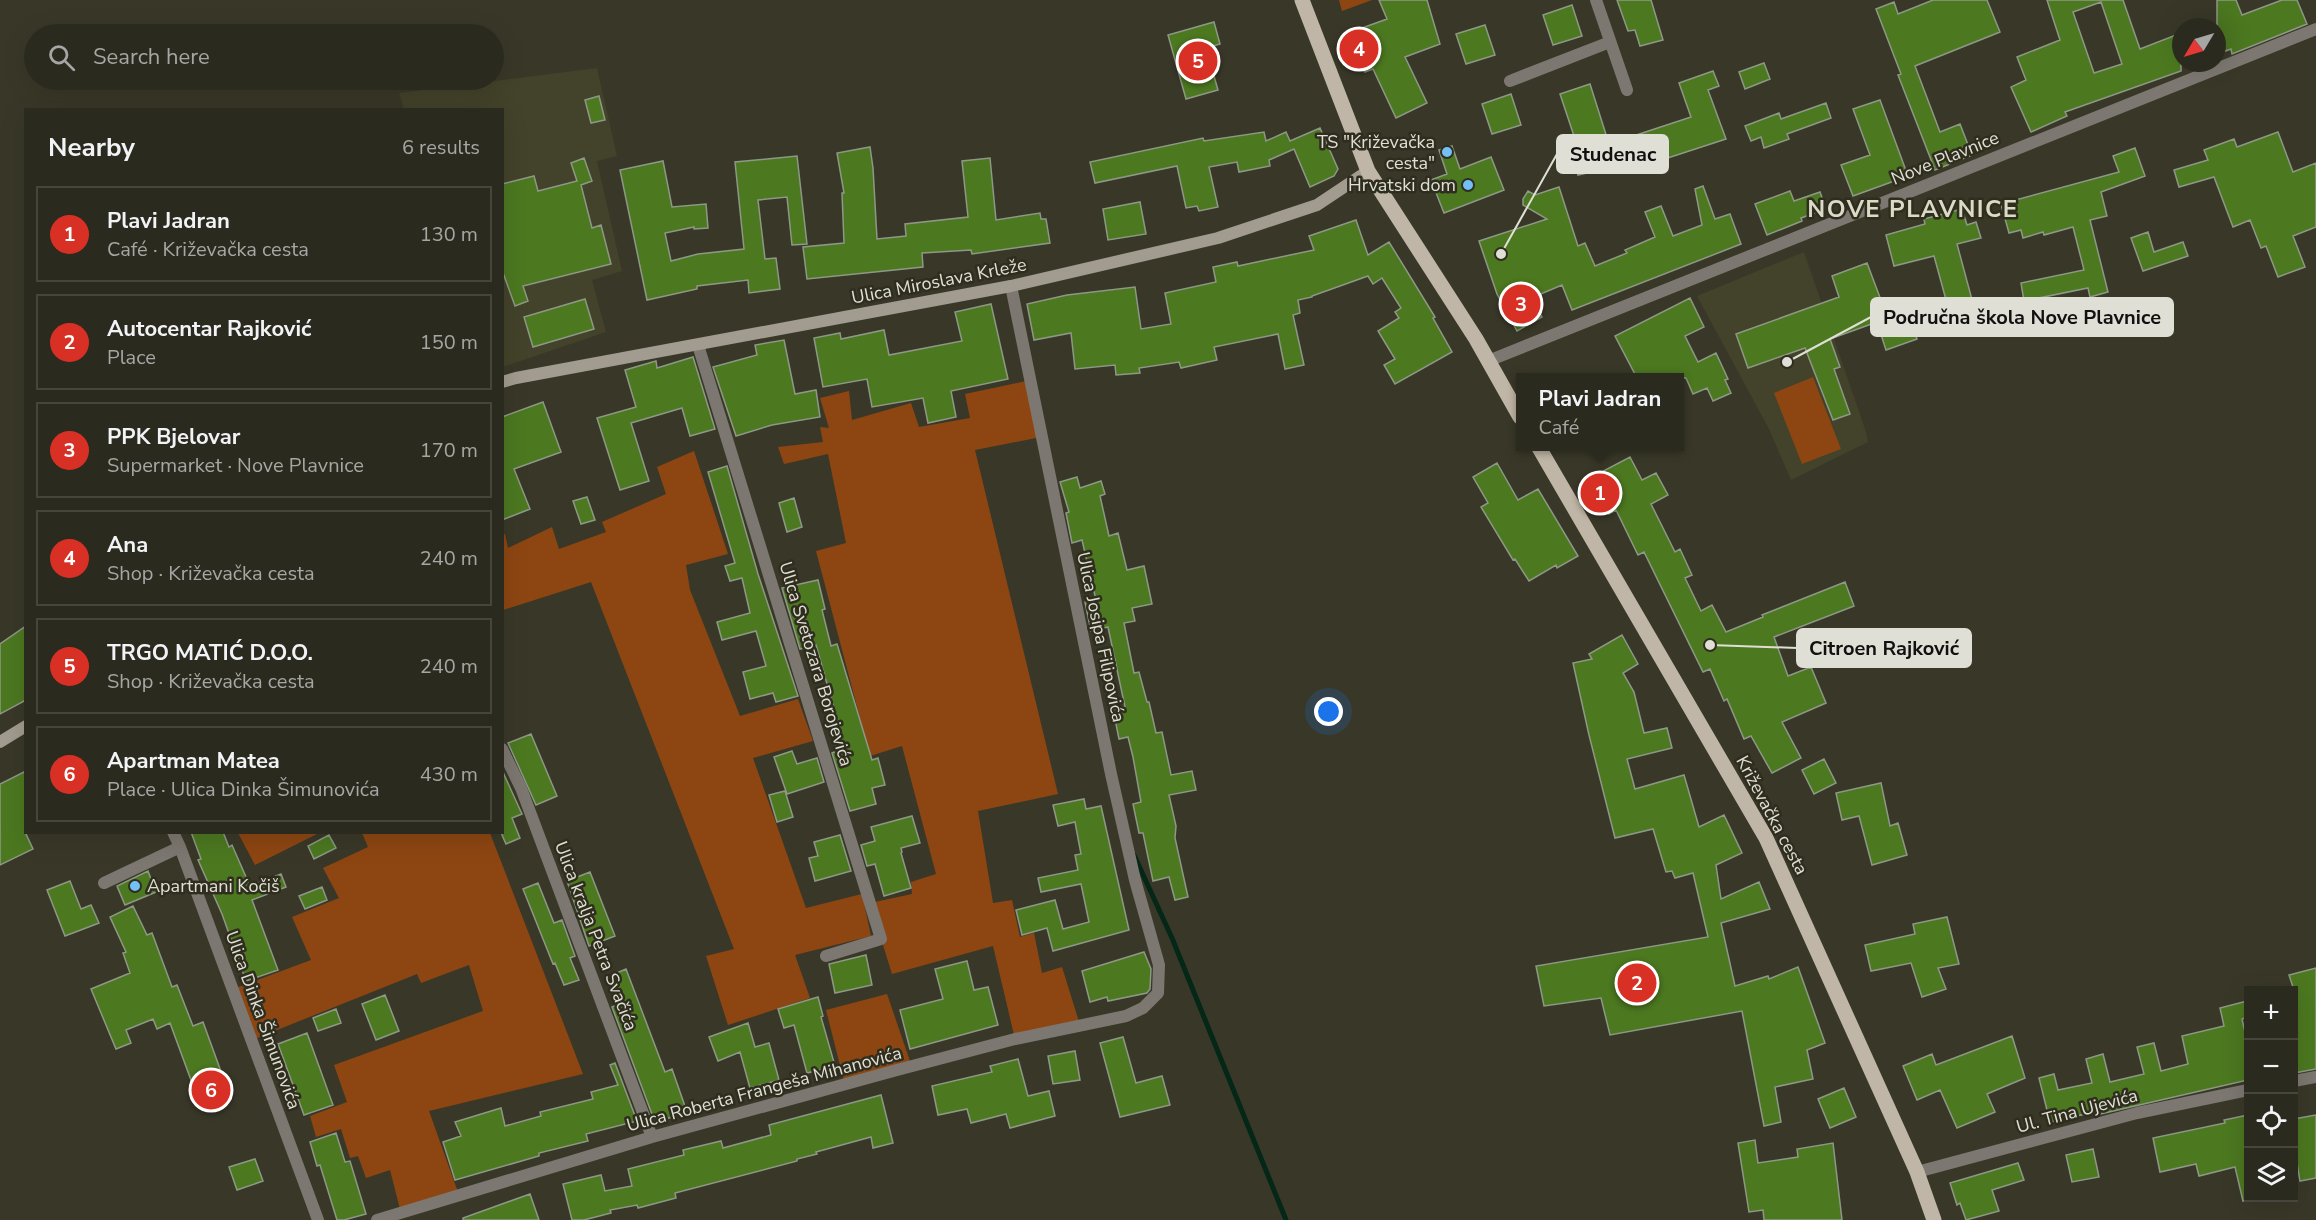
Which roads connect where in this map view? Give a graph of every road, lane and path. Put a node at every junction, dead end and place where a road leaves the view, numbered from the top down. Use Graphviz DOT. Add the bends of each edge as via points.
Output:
graph roads {
  1 [pos="1302,0"];
  2 [pos="1596,0"];
  3 [pos="2316,29"];
  4 [pos="1610,42"];
  5 [pos="1510,81"];
  6 [pos="1627,90"];
  7 [pos="1368,171"];
  8 [pos="1011,286"];
  9 [pos="698,345"];
  10 [pos="1488,361"];
  11 [pos="504,382"];
  12 [pos="1516,409"];
  13 [pos="1540,451"];
  14 [pos="24,727"];
  15 [pos="0,742"];
  16 [pos="504,753"];
  17 [pos="174,834"];
  18 [pos="180,847"];
  19 [pos="104,883"];
  20 [pos="826,956"];
  21 [pos="1158,993"];
  22 [pos="2316,1077"];
  23 [pos="2298,1080"];
  24 [pos="2244,1091"];
  25 [pos="652,1137"];
  26 [pos="1917,1172"];
  27 [pos="318,1220"];
  28 [pos="377,1220"];
  29 [pos="1934,1220"];
  1 -- 7 [label="main road"];
  2 -- 4 [label="street"];
  3 -- 10 [label="street, Nove Plavnice"];
  4 -- 5 [label="street"];
  4 -- 6 [label="street"];
  7 -- 8 [label="main road, Ulica Miroslava Krleže" via="1317,205 1218,238"];
  7 -- 10 [label="main road"];
  8 -- 9 [label="main road, Ulica Miroslava Krleže"];
  8 -- 21 [label="street, Ulica Josipa Filipovića" via="1111,774 1135,880 1160,965"];
  9 -- 11 [label="main road, Ulica Miroslava Krleže"];
  9 -- 20 [label="street, Ulica Svetozara Borojevića" via="881,939"];
  10 -- 12 [label="main road"];
  13 -- 26 [label="main road, Križevačka cesta" via="1766,838"];
  14 -- 15 [label="main road"];
  16 -- 25 [label="street, Ulica kralja Petra Svačića" via="521,788"];
  17 -- 18 [label="street, Ulica Dinka Šimunovića"];
  18 -- 19 [label="street"];
  18 -- 27 [label="street, Ulica Dinka Šimunovića"];
  21 -- 25 [label="street, Ulica Roberta Frangeša Mihanovića" via="1143,1008 1126,1016 1015,1039"];
  22 -- 23 [label="street"];
  24 -- 26 [label="street, Ul. Tina Ujevića" via="2137,1113"];
  25 -- 28 [label="street, Ulica Roberta Frangeša Mihanovića"];
  26 -- 29 [label="main road, Križevačka cesta"];
}
